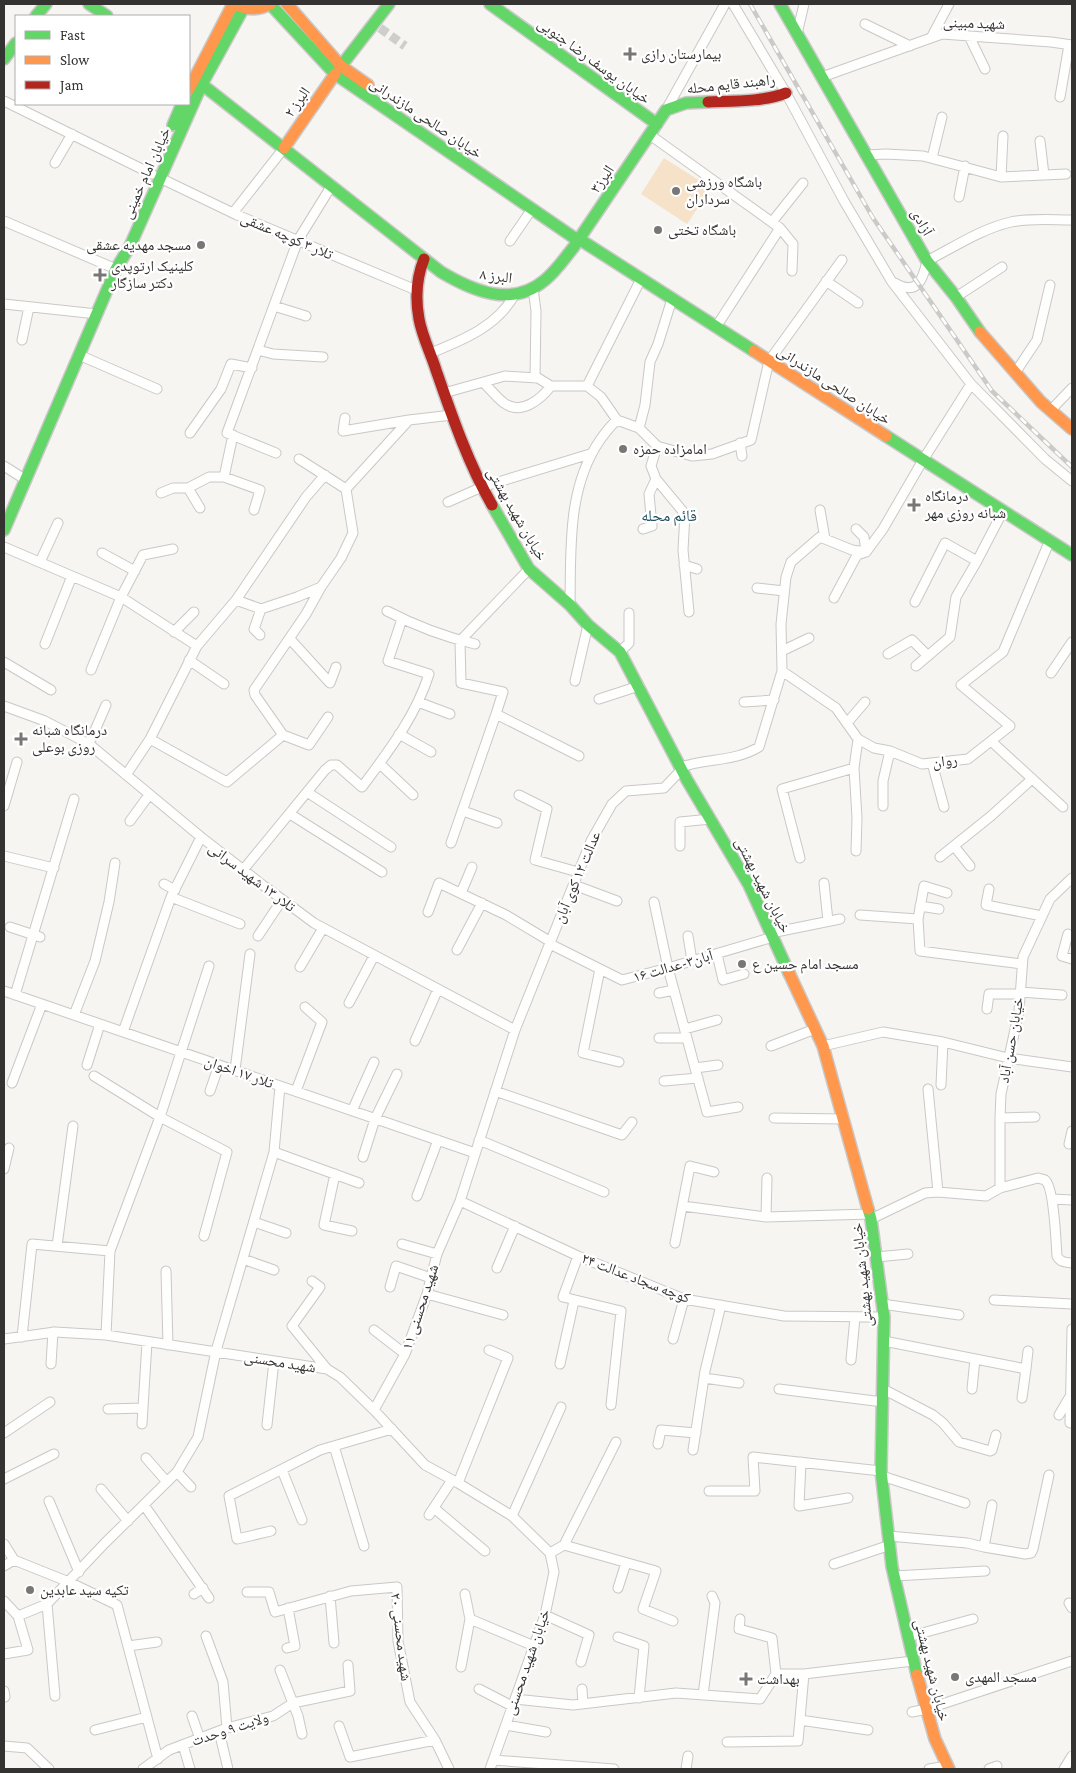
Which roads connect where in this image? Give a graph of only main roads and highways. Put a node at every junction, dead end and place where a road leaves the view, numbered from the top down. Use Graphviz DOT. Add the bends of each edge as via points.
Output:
graph roads {
  1 [pos="46,4"];
  2 [pos="89,4"];
  3 [pos="270,4"];
  4 [pos="287,4"];
  5 [pos="389,4"];
  6 [pos="490,4"];
  7 [pos="780,4"];
  8 [pos="237,5"];
  9 [pos="37,15"];
  10 [pos="106,15"];
  11 [pos="15,43"];
  12 [pos="4,59"];
  13 [pos="338,70"];
  14 [pos="193,81"];
  15 [pos="786,93"];
  16 [pos="182,105"];
  17 [pos="184,105"];
  18 [pos="657,124"];
  19 [pos="284,148"];
  20 [pos="156,176"];
  21 [pos="579,239"];
  22 [pos="424,259"];
  23 [pos="1072,429"];
  24 [pos="4,530"];
  25 [pos="1072,554"];
  26 [pos="948,1768"];
  1 -- 9 [label="main road"];
  2 -- 10 [label="main road"];
  3 -- 8 [label="main road" via="258,10"];
  3 -- 13 [label="main road, خیابان صالحی مازندرانی"];
  4 -- 13 [label="main road, خیابان صالحی مازندرانی"];
  5 -- 13 [label="main road, البرز ۲" via="377,26"];
  6 -- 18 [label="main road, خیابان یوسف رضا جنوبی"];
  7 -- 23 [label="main road, آزادی" via="927,261 986,340"];
  8 -- 14 [label="main road, خیابان امام خمینی"];
  11 -- 12 [label="main road"];
  13 -- 19 [label="main road, البرز ۲"];
  13 -- 21 [label="main road, خیابان صالحی مازندرانی"];
  13 -- 21 [label="main road, خیابان صالحی مازندرانی" via="577,233"];
  14 -- 19 [label="main road"];
  15 -- 18 [label="main road, راهبند قایم محله" via="744,101 686,103 666,110"];
  16 -- 20 [label="main road, خیابان امام خمینی"];
  17 -- 20 [label="main road, خیابان امام خمینی"];
  18 -- 21 [label="main road, البرز۳"];
  19 -- 22 [label="main road"];
  20 -- 24 [label="main road, خیابان امام خمینی" via="130,246 116,269"];
  21 -- 22 [label="main road, البرز ۸" via="557,269 540,285 515,294 493,294 468,287"];
  21 -- 25 [label="main road, خیابان صالحی مازندرانی"];
  22 -- 26 [label="main road, خیابان شهید بهشتی" via="416,290 420,321 452,415 482,487 529,569 620,652 710,819 750,885 823,1046 871,1217 884,1317 882,1473 894,1576 913,1661 935,1739"];
}
